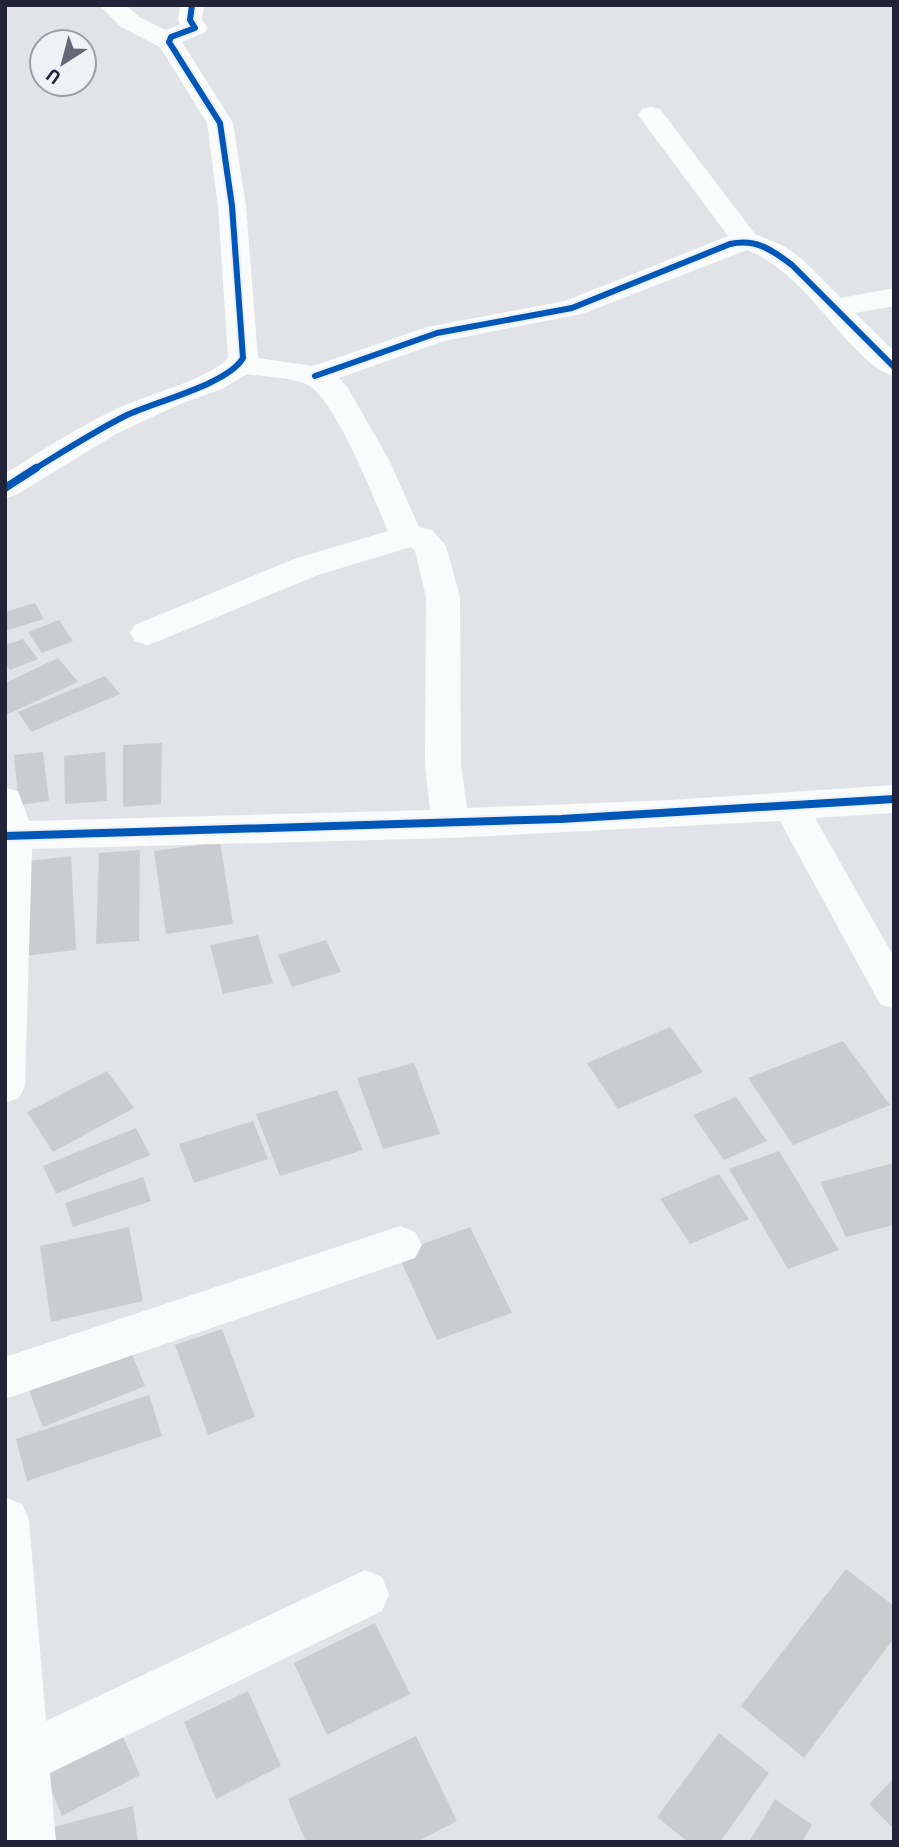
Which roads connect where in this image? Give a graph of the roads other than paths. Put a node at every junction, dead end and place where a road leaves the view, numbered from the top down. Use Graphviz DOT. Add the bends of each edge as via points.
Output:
graph roads {
  1 [pos="111,5"];
  2 [pos="192,5"];
  3 [pos="169,42"];
  4 [pos="651,116"];
  5 [pos="745,240"];
  6 [pos="894,297"];
  7 [pos="833,308"];
  8 [pos="241,364"];
  9 [pos="894,367"];
  10 [pos="315,376"];
  11 [pos="5,488"];
  12 [pos="407,536"];
  13 [pos="147,633"];
  14 [pos="894,799"];
  15 [pos="791,808"];
  16 [pos="8,824"];
  17 [pos="450,824"];
  18 [pos="894,993"];
  19 [pos="5,1086"];
  20 [pos="400,1245"];
  21 [pos="5,1378"];
  22 [pos="5,1520"];
  23 [pos="365,1594"];
  24 [pos="23,1759"];
  25 [pos="30,1842"];
  1 -- 3 [label="street" via="130,22"];
  2 -- 3 [label="street" via="190,19 195,28"];
  3 -- 8 [label="street" via="224,135"];
  4 -- 5 [label="street"];
  5 -- 7 [label="street" via="792,266"];
  5 -- 10 [label="street" via="572,308 437,333"];
  6 -- 7 [label="street"];
  7 -- 9 [label="street"];
  8 -- 10 [label="street"];
  8 -- 11 [label="street" via="220,378 142,408 83,438"];
  10 -- 12 [label="street" via="334,388"];
  12 -- 13 [label="street" via="306,566"];
  12 -- 17 [label="street" via="430,546 443,597 443,764"];
  14 -- 15 [label="street"];
  15 -- 17 [label="street"];
  15 -- 18 [label="street"];
  16 -- 17 [label="street"];
  16 -- 19 [label="street"];
  20 -- 21 [label="street"];
  22 -- 24 [label="street"];
  23 -- 24 [label="street"];
  24 -- 25 [label="street"];
}
